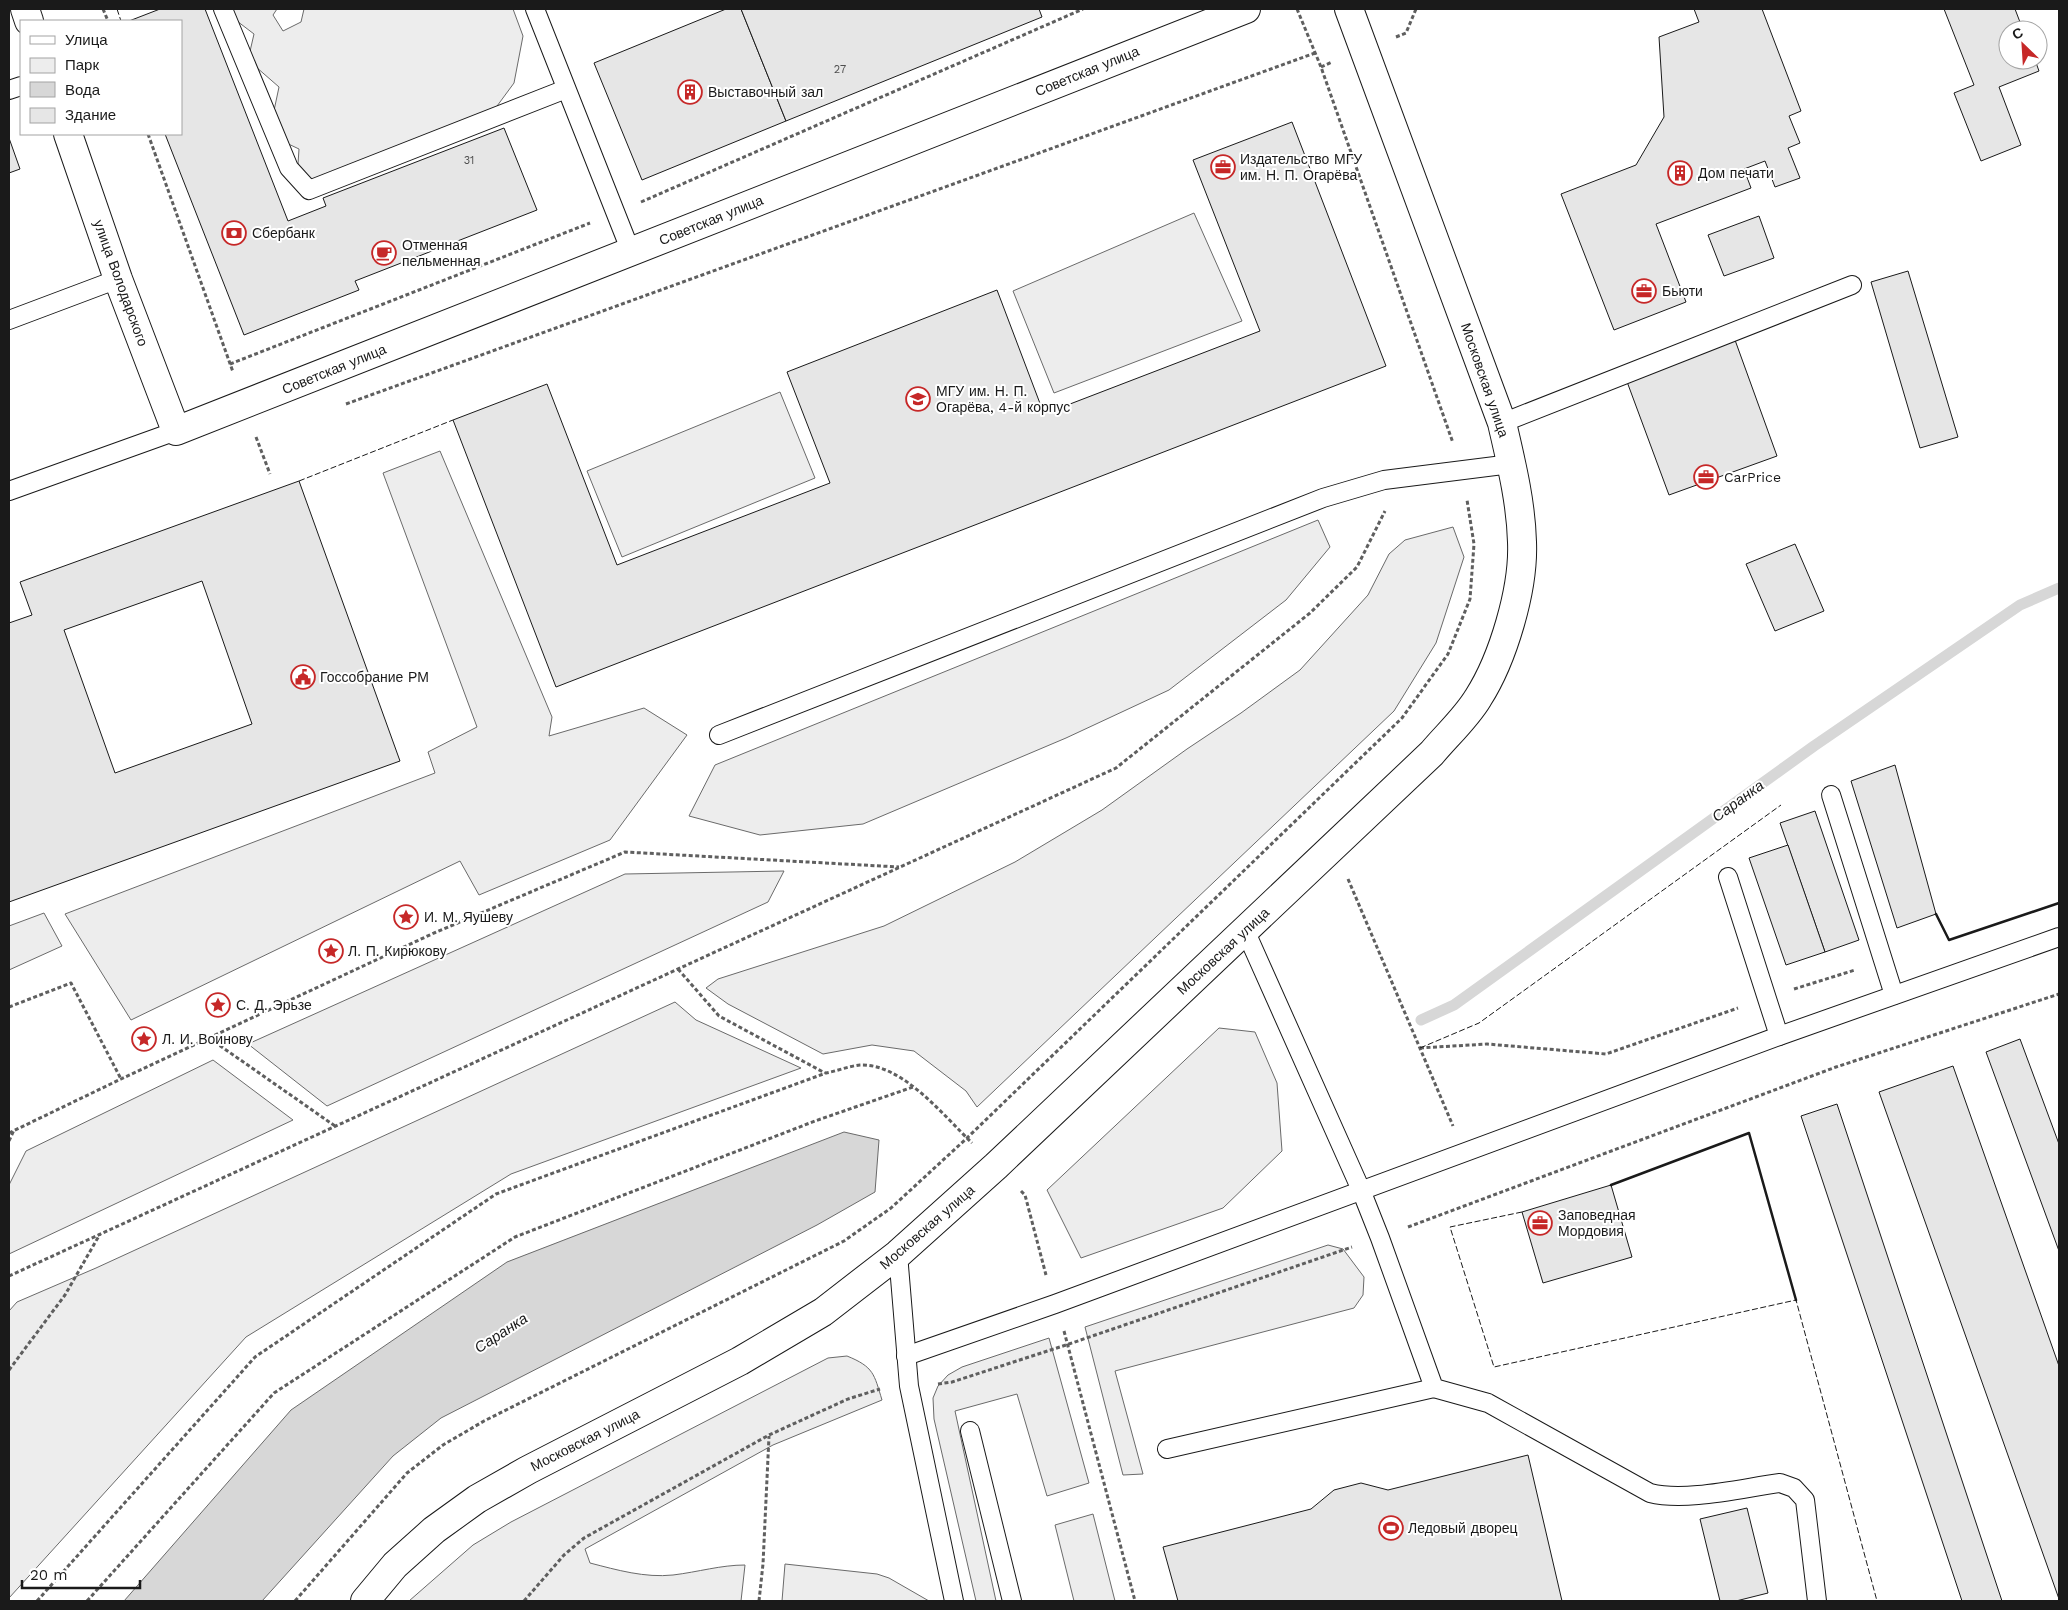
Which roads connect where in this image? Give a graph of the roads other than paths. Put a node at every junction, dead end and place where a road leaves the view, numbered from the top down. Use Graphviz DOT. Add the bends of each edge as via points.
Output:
graph roads {
  1 [pos="224,9"];
  2 [pos="535,9"];
  3 [pos="1246,9"];
  4 [pos="1349,9"];
  5 [pos="566,89"];
  6 [pos="68,135"];
  7 [pos="631,252"];
  8 [pos="118,279"];
  9 [pos="1852,286"];
  10 [pos="9,320"];
  11 [pos="1502,423"];
  12 [pos="176,431"];
  13 [pos="1511,464"];
  14 [pos="9,491"];
  15 [pos="719,736"];
  16 [pos="1831,795"];
  17 [pos="1728,877"];
  18 [pos="1245,930"];
  19 [pos="2059,937"];
  20 [pos="1894,995"];
  21 [pos="1779,1036"];
  22 [pos="1361,1190"];
  23 [pos="898,1254"];
  24 [pos="906,1356"];
  25 [pos="1434,1388"];
  26 [pos="970,1431"];
  27 [pos="1167,1449"];
  28 [pos="365,1601"];
  29 [pos="954,1601"];
  30 [pos="1012,1601"];
  31 [pos="1817,1601"];
  1 -- 5 [label="lane" via="290,168 309,190"];
  2 -- 5 [label="lane"];
  3 -- 7 [label="street, Советская улица"];
  4 -- 11 [label="street, Московская улица"];
  5 -- 7 [label="lane"];
  6 -- 8 [label="street, улица Володарского"];
  7 -- 12 [label="street, Советская улица"];
  8 -- 10 [label="lane"];
  8 -- 12 [label="street, улица Володарского"];
  9 -- 11 [label="lane"];
  11 -- 13 [label="street, Московская улица"];
  12 -- 14 [label="lane"];
  13 -- 15 [label="lane" via="1384,480 1323,498"];
  13 -- 18 [label="street, Московская улица" via="1522,543 1516,599 1503,645 1478,698 1432,754"];
  16 -- 20 [label="lane"];
  17 -- 21 [label="lane"];
  18 -- 22 [label="lane"];
  18 -- 23 [label="street, Московская улица" via="996,1166"];
  19 -- 20 [label="lane"];
  20 -- 21 [label="lane"];
  21 -- 22 [label="lane"];
  22 -- 24 [label="lane"];
  22 -- 25 [label="lane"];
  23 -- 24 [label="lane"];
  23 -- 28 [label="street, Московская улица" via="823,1312 740,1361 477,1499 434,1530 395,1565"];
  24 -- 29 [label="lane" via="909,1386"];
  25 -- 27 [label="lane"];
  25 -- 31 [label="lane" via="1488,1403 1650,1493 1663,1497 1780,1483 1794,1488 1805,1500"];
  26 -- 30 [label="lane"];
}
